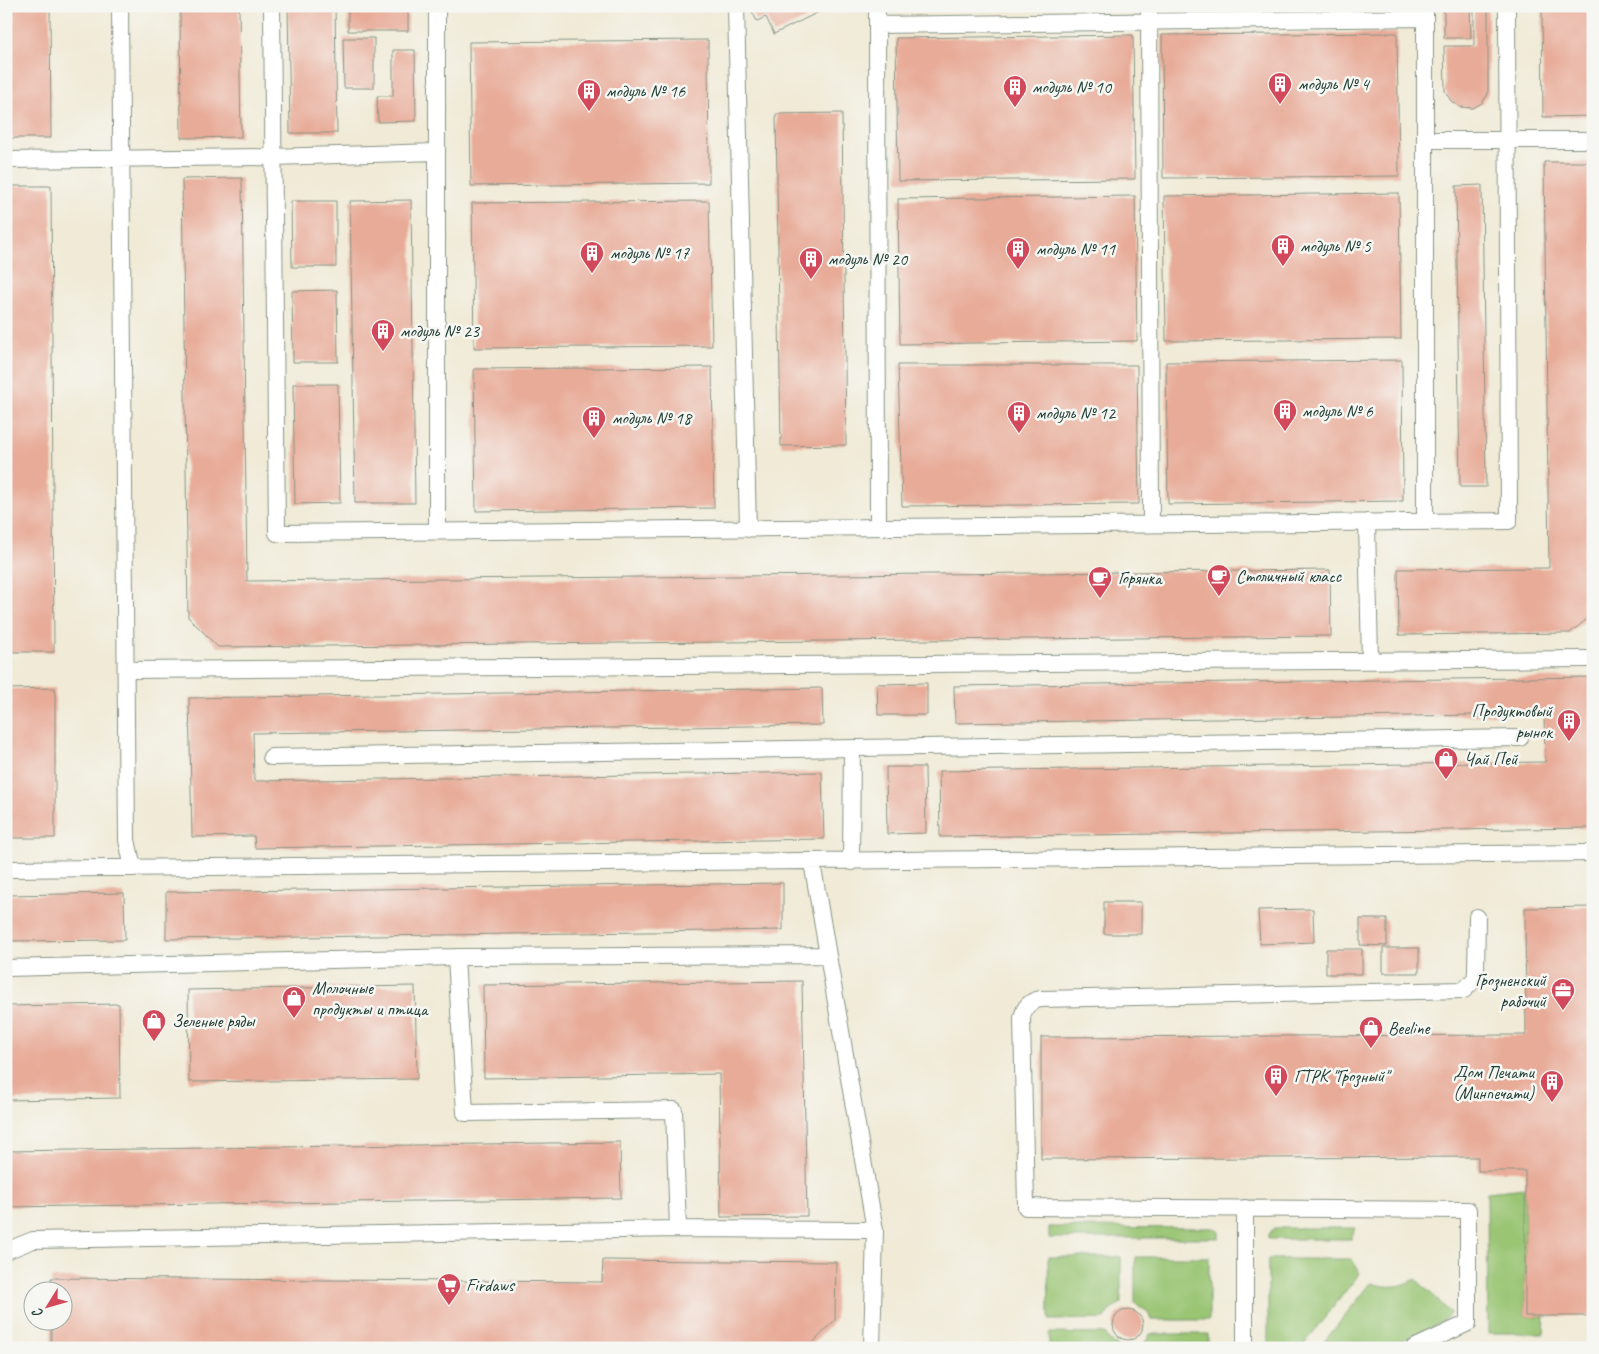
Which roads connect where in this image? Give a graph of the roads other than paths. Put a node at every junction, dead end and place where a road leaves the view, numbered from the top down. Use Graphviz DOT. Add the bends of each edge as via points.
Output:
graph roads {
  1 [pos="120,6"];
  2 [pos="272,6"];
  3 [pos="437,6"];
  4 [pos="736,6"];
  5 [pos="877,6"];
  6 [pos="1508,6"];
  7 [pos="1425,12"];
  8 [pos="1149,14"];
  9 [pos="877,25"];
  10 [pos="1425,140"];
  11 [pos="1593,140"];
  12 [pos="1508,141"];
  13 [pos="437,152"];
  14 [pos="123,157"];
  15 [pos="272,157"];
  16 [pos="6,160"];
  17 [pos="1367,522"];
  18 [pos="1425,522"];
  19 [pos="1151,523"];
  20 [pos="878,526"];
  21 [pos="748,529"];
  22 [pos="437,530"];
  23 [pos="1593,659"];
  24 [pos="1370,661"];
  25 [pos="127,670"];
  26 [pos="1520,738"];
  27 [pos="852,748"];
  28 [pos="271,757"];
  29 [pos="1593,853"];
  30 [pos="812,862"];
  31 [pos="851,862"];
  32 [pos="133,868"];
  33 [pos="6,869"];
  34 [pos="1477,917"];
  35 [pos="827,955"];
  36 [pos="456,958"];
  37 [pos="6,968"];
  38 [pos="1245,1208"];
  39 [pos="678,1229"];
  40 [pos="875,1230"];
  41 [pos="6,1251"];
  42 [pos="872,1348"];
  43 [pos="1245,1348"];
  44 [pos="1414,1348"];
  1 -- 14 [label="lane"];
  2 -- 15 [label="lane"];
  3 -- 13 [label="lane"];
  4 -- 21 [label="lane"];
  5 -- 9 [label="lane"];
  6 -- 12 [label="lane"];
  7 -- 8 [label="lane"];
  7 -- 10 [label="lane"];
  8 -- 9 [label="lane"];
  8 -- 19 [label="lane"];
  9 -- 20 [label="lane"];
  10 -- 12 [label="lane"];
  10 -- 18 [label="lane"];
  11 -- 12 [label="lane"];
  12 -- 18 [label="lane" via="1509,521"];
  13 -- 15 [label="lane"];
  13 -- 22 [label="lane"];
  14 -- 15 [label="lane"];
  14 -- 16 [label="lane"];
  14 -- 25 [label="lane"];
  15 -- 22 [label="lane" via="277,533"];
  17 -- 18 [label="lane"];
  17 -- 19 [label="lane"];
  17 -- 24 [label="lane"];
  19 -- 20 [label="lane"];
  20 -- 21 [label="lane"];
  21 -- 22 [label="lane"];
  23 -- 24 [label="lane"];
  24 -- 25 [label="lane"];
  25 -- 32 [label="lane" via="127,840"];
  26 -- 27 [label="lane"];
  27 -- 28 [label="lane"];
  27 -- 31 [label="lane"];
  29 -- 31 [label="lane"];
  30 -- 31 [label="lane"];
  30 -- 32 [label="lane"];
  30 -- 35 [label="lane"];
  32 -- 33 [label="lane"];
  34 -- 38 [label="lane" via="1474,979 1464,990 1041,999 1027,1004 1022,1018 1026,1207"];
  35 -- 36 [label="lane"];
  35 -- 40 [label="lane"];
  36 -- 37 [label="lane"];
  36 -- 39 [label="lane" via="465,1113 674,1110"];
  38 -- 43 [label="lane"];
  38 -- 44 [label="lane" via="1468,1210 1468,1324"];
  39 -- 40 [label="lane"];
  39 -- 41 [label="lane" via="33,1240"];
  40 -- 42 [label="lane"];
}
